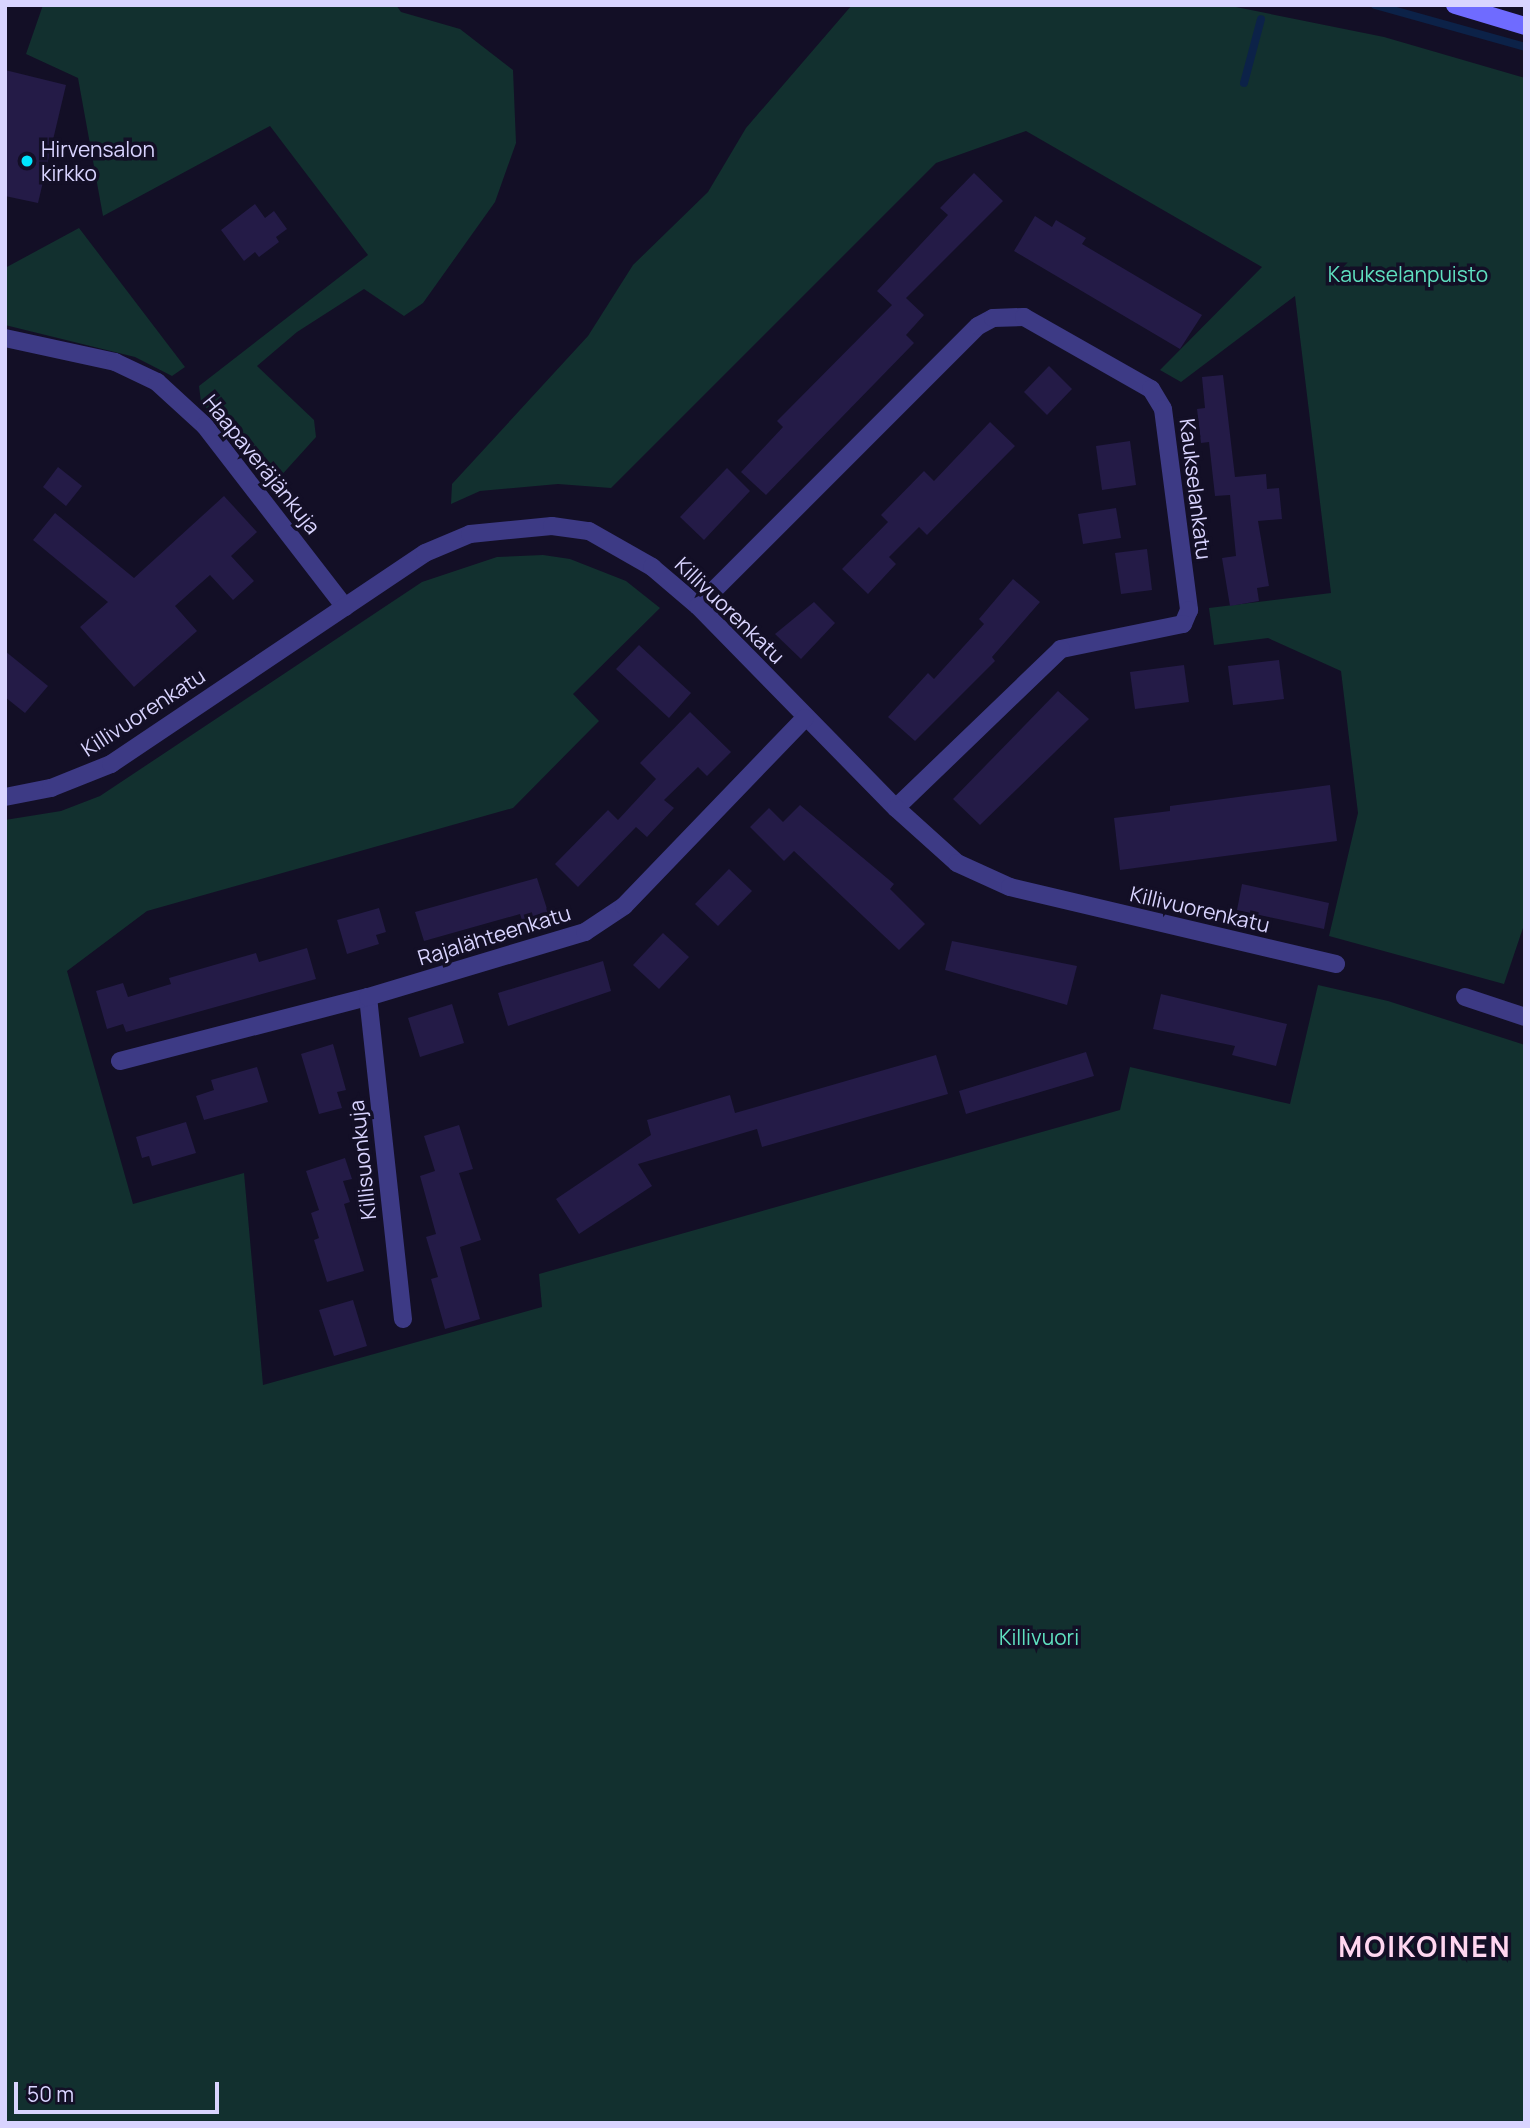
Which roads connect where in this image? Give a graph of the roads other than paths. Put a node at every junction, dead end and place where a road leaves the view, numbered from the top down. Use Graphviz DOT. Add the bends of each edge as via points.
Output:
graph roads {
  1 [pos="1455,5"];
  2 [pos="1525,26"];
  3 [pos="5,338"];
  4 [pos="698,606"];
  5 [pos="345,607"];
  6 [pos="805,718"];
  7 [pos="5,797"];
  8 [pos="895,808"];
  9 [pos="1336,964"];
  10 [pos="368,997"];
  11 [pos="1465,997"];
  12 [pos="1525,1017"];
  13 [pos="120,1061"];
  14 [pos="402,1319"];
  1 -- 2 [label="main road"];
  3 -- 5 [label="street, Haapaveräjänkuja" via="115,362 158,382 205,426"];
  4 -- 5 [label="street, Killivuorenkatu" via="622,545 589,531 552,526 470,534 425,553"];
  4 -- 6 [label="street, Killivuorenkatu"];
  4 -- 8 [label="street, Kaukselankatu" via="978,326 993,317 1024,317 1151,389 1163,409 1189,610 1183,624 1061,649"];
  5 -- 7 [label="street, Killivuorenkatu" via="111,764 51,788"];
  6 -- 8 [label="street, Killivuorenkatu"];
  6 -- 10 [label="street, Rajalähteenkatu" via="691,839 605,920 565,940"];
  8 -- 9 [label="street, Killivuorenkatu" via="957,863 1010,887"];
  10 -- 13 [label="street, Rajalähteenkatu"];
  10 -- 14 [label="street, Killisuonkuja"];
  11 -- 12 [label="street"];
}
